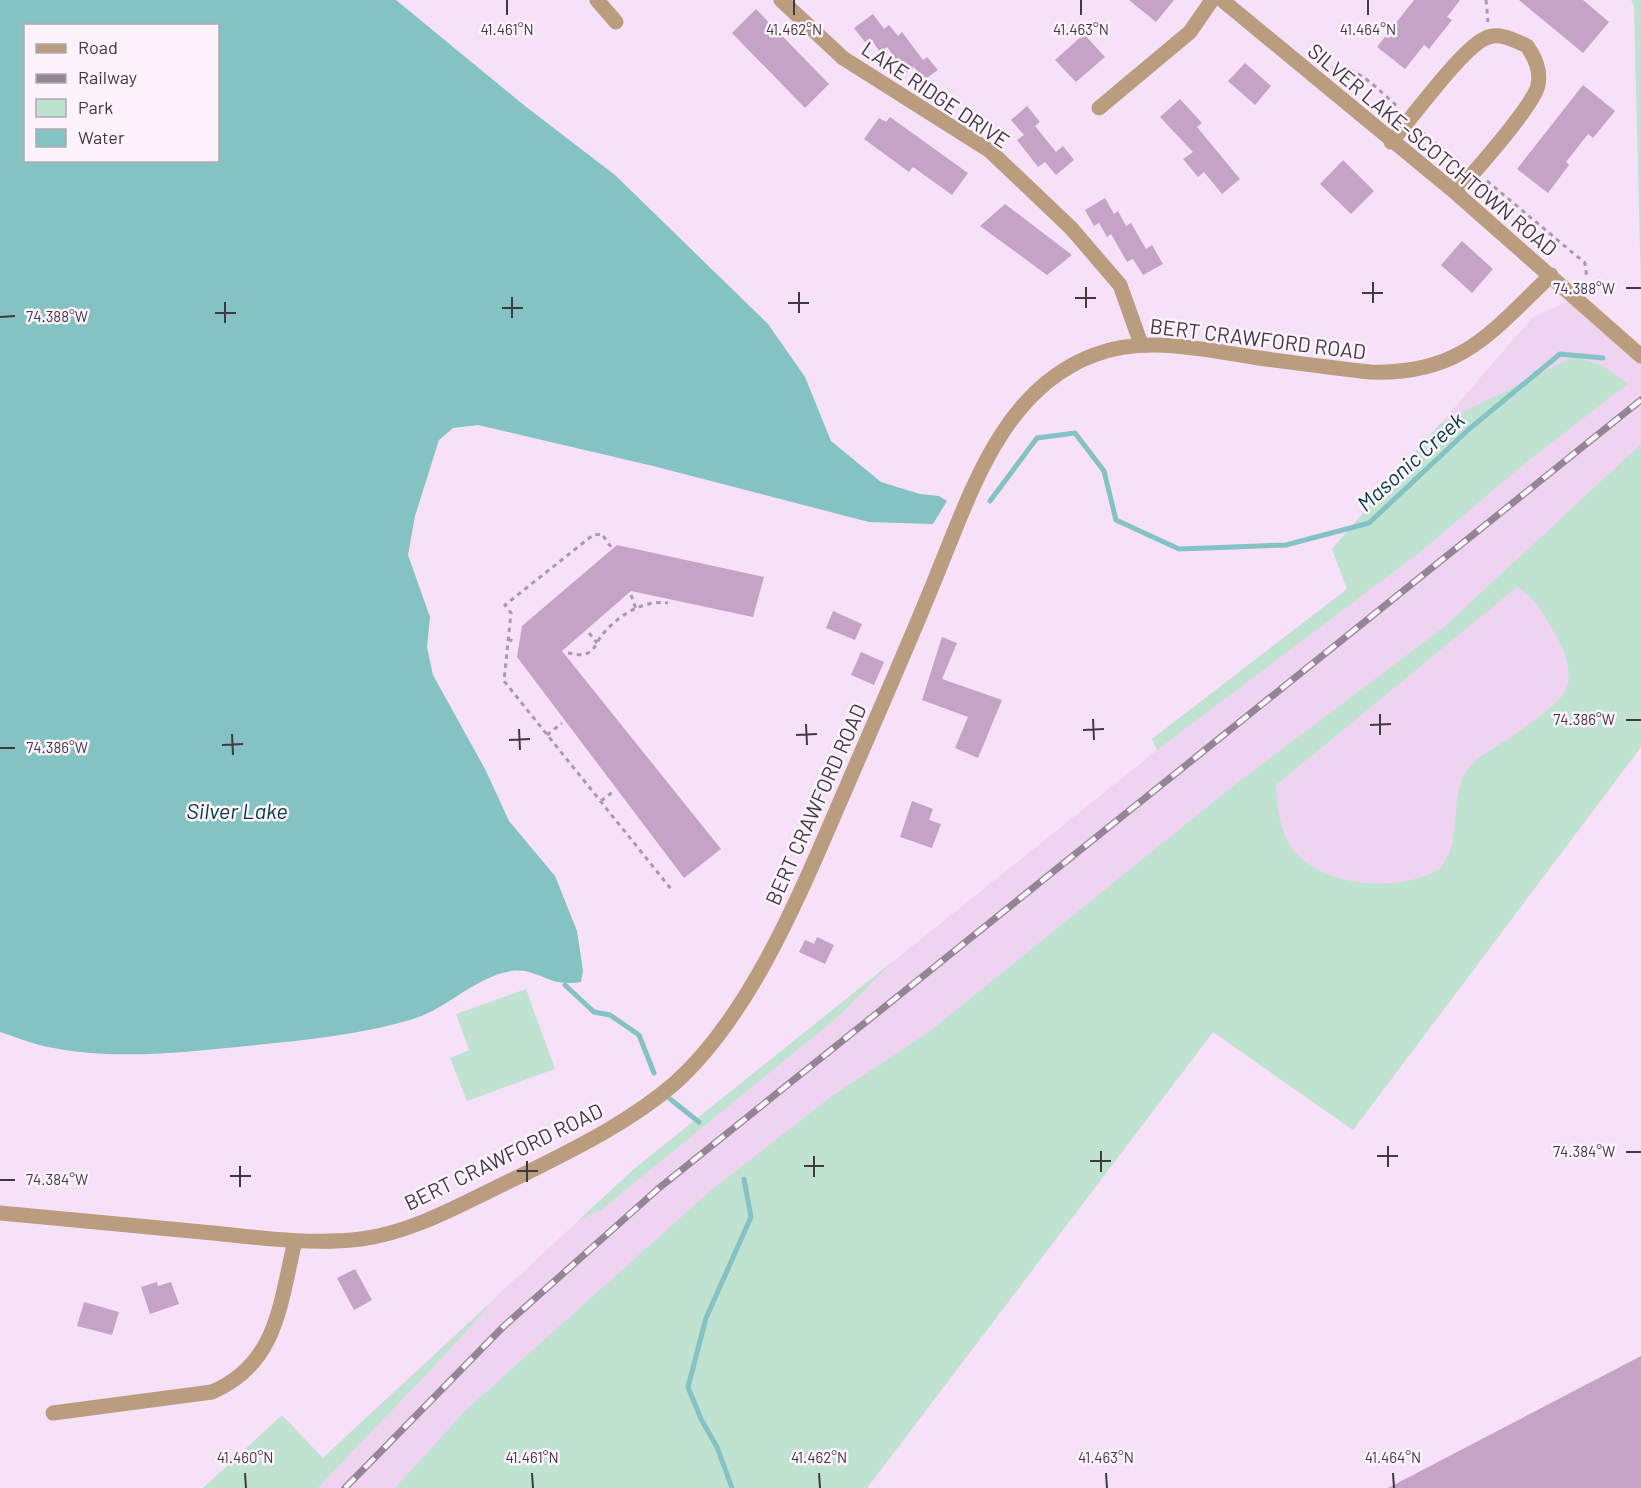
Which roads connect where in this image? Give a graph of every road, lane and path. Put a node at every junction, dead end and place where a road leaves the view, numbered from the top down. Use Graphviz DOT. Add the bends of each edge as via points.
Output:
graph roads {
  1 [pos="597,0"];
  2 [pos="781,0"];
  3 [pos="1212,0"];
  4 [pos="1222,0"];
  5 [pos="1486,0"];
  6 [pos="1488,21"];
  7 [pos="616,22"];
  8 [pos="1494,22"];
  9 [pos="1482,25"];
  10 [pos="1332,68"];
  11 [pos="1099,108"];
  12 [pos="1401,109"];
  13 [pos="1416,127"];
  14 [pos="1391,142"];
  15 [pos="1459,162"];
  16 [pos="1480,176"];
  17 [pos="1456,193"];
  18 [pos="1551,275"];
  19 [pos="1587,279"];
  20 [pos="1141,345"];
  21 [pos="1641,356"];
  22 [pos="611,547"];
  23 [pos="631,595"];
  24 [pos="668,603"];
  25 [pos="636,609"];
  26 [pos="589,633"];
  27 [pos="508,640"];
  28 [pos="517,641"];
  29 [pos="597,643"];
  30 [pos="568,653"];
  31 [pos="562,723"];
  32 [pos="547,735"];
  33 [pos="614,791"];
  34 [pos="601,801"];
  35 [pos="671,889"];
  36 [pos="0,1213"];
  37 [pos="295,1241"];
  38 [pos="53,1413"];
  1 -- 7 [label="street"];
  2 -- 20 [label="street, LAKE RIDGE DRIVE" via="843,58 990,151 1071,228 1120,285"];
  3 -- 11 [label="street" via="1190,32"];
  4 -- 14 [label="street, SILVER LAKE-SCOTCHTOWN ROAD"];
  5 -- 6 [label="path"];
  6 -- 8 [label="path"];
  6 -- 9 [label="path"];
  10 -- 12 [label="path" via="1348,68"];
  13 -- 15 [label="path"];
  14 -- 17 [label="street, SILVER LAKE-SCOTCHTOWN ROAD"];
  14 -- 17 [label="street" via="1466,53 1484,39 1497,36 1527,46 1538,63 1538,86 1529,104"];
  16 -- 19 [label="path" via="1585,263"];
  17 -- 18 [label="street, SILVER LAKE-SCOTCHTOWN ROAD"];
  18 -- 20 [label="street, BERT CRAWFORD ROAD" via="1474,347 1447,361 1413,371 1370,372"];
  18 -- 21 [label="street, SILVER LAKE-SCOTCHTOWN ROAD"];
  20 -- 37 [label="street, BERT CRAWFORD ROAD" via="1095,354 1062,371 1032,397 994,443 788,919 712,1044 673,1084 620,1122 451,1209 393,1232 360,1239"];
  22 -- 27 [label="path" via="602,534 593,535 505,605 511,613"];
  23 -- 25 [label="path"];
  24 -- 25 [label="path" via="654,601"];
  25 -- 29 [label="path" via="620,618"];
  26 -- 29 [label="path"];
  27 -- 28 [label="path"];
  27 -- 32 [label="path" via="504,681"];
  29 -- 30 [label="path" via="582,655"];
  31 -- 32 [label="path"];
  32 -- 34 [label="path"];
  33 -- 34 [label="path"];
  34 -- 35 [label="path"];
  36 -- 37 [label="street, BERT CRAWFORD ROAD"];
  37 -- 38 [label="street" via="273,1329 251,1367 233,1383 212,1392"];
}
